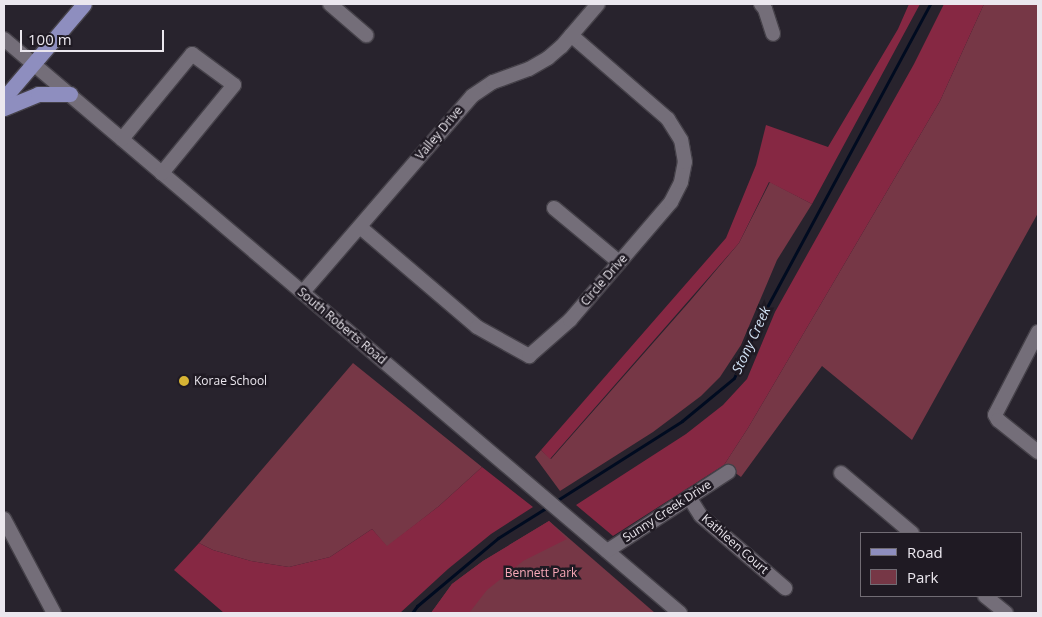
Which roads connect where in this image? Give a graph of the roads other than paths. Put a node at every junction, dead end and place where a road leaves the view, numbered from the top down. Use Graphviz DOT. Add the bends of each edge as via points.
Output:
graph roads {
  1 [pos="84,4"];
  2 [pos="330,4"];
  3 [pos="598,4"];
  4 [pos="761,4"];
  5 [pos="773,34"];
  6 [pos="366,35"];
  7 [pos="571,36"];
  8 [pos="4,38"];
  9 [pos="33,63"];
  10 [pos="70,94"];
  11 [pos="4,98"];
  12 [pos="4,108"];
  13 [pos="122,138"];
  14 [pos="162,173"];
  15 [pos="554,208"];
  16 [pos="360,227"];
  17 [pos="619,262"];
  18 [pos="303,292"];
  19 [pos="1038,332"];
  20 [pos="1038,452"];
  21 [pos="728,472"];
  22 [pos="841,473"];
  23 [pos="689,497"];
  24 [pos="4,520"];
  25 [pos="911,532"];
  26 [pos="607,551"];
  27 [pos="785,588"];
  28 [pos="986,597"];
  29 [pos="54,613"];
  30 [pos="680,613"];
  31 [pos="1006,613"];
  1 -- 9 [label="main road"];
  2 -- 6 [label="street"];
  3 -- 7 [label="street, Valley Drive"];
  4 -- 5 [label="street" via="766,9"];
  7 -- 16 [label="street, Valley Drive" via="540,64 493,82 472,96"];
  7 -- 17 [label="street, Circle Drive" via="668,119 684,150 684,172 676,194"];
  8 -- 9 [label="street, South Roberts Road"];
  9 -- 10 [label="street, South Roberts Road"];
  9 -- 11 [label="main road"];
  10 -- 12 [label="main road" via="38,94"];
  10 -- 13 [label="street, South Roberts Road"];
  13 -- 14 [label="street, South Roberts Road"];
  13 -- 14 [label="street" via="192,54 234,84"];
  14 -- 18 [label="street, South Roberts Road"];
  15 -- 17 [label="street"];
  16 -- 17 [label="street, Circle Drive" via="477,327 529,356 570,320"];
  16 -- 18 [label="street, Valley Drive"];
  18 -- 26 [label="street, South Roberts Road"];
  19 -- 20 [label="street" via="996,415"];
  21 -- 23 [label="street, Sunny Creek Drive"];
  22 -- 25 [label="street"];
  23 -- 26 [label="street, Sunny Creek Drive"];
  23 -- 27 [label="street, Kathleen Court" via="701,516"];
  24 -- 29 [label="street"];
  26 -- 30 [label="street, South Roberts Road"];
  28 -- 31 [label="street"];
}
